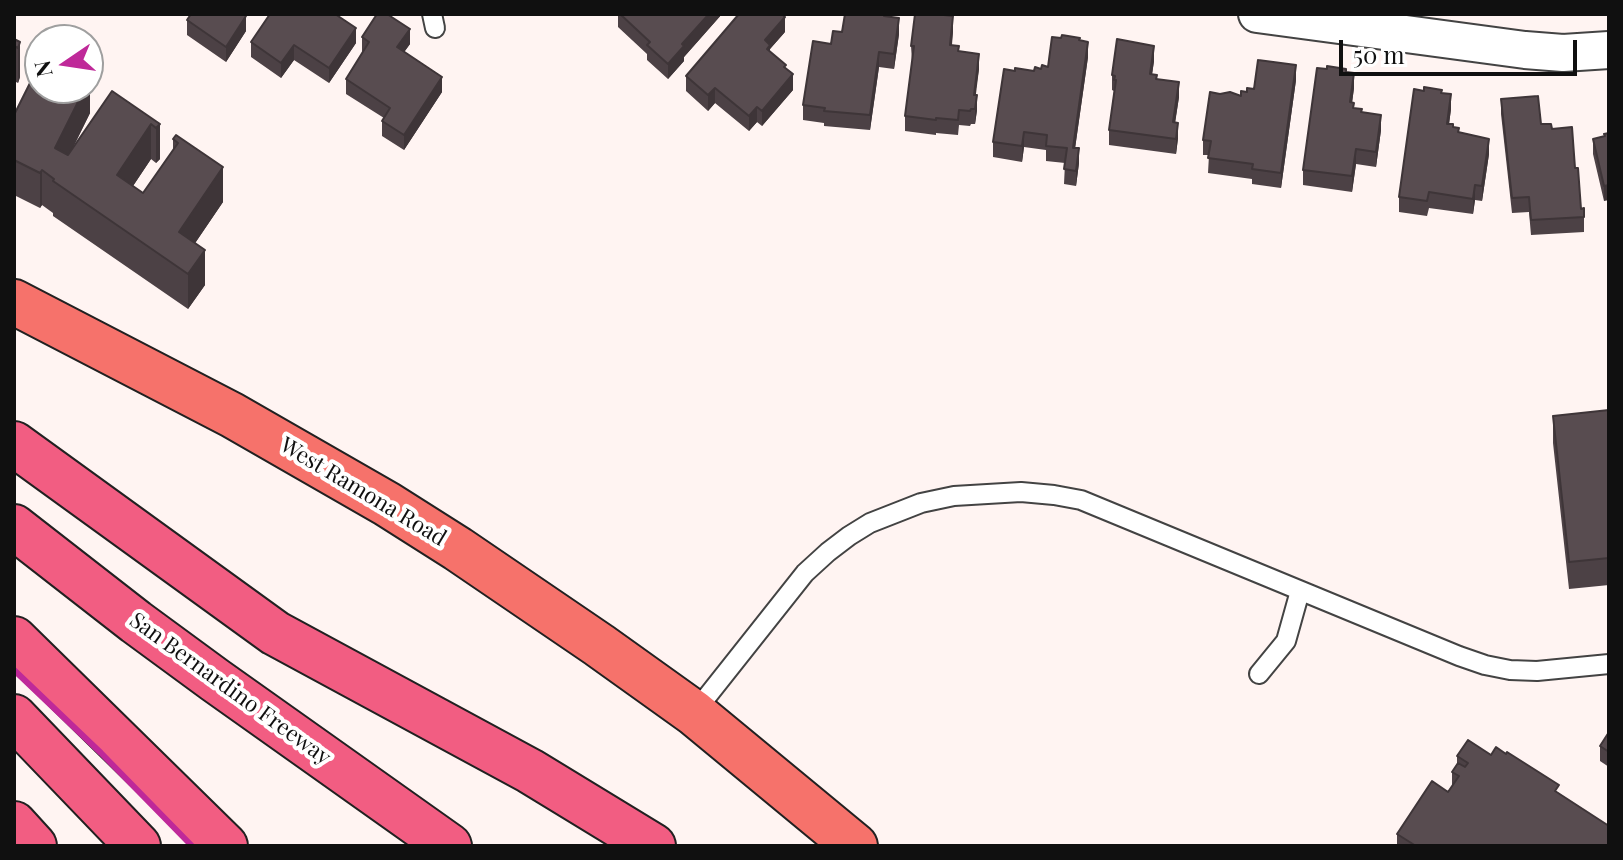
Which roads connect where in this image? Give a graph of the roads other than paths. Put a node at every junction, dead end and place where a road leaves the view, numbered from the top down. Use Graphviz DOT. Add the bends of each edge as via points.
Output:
graph roads {
  1 [pos="1257,14"];
  2 [pos="1609,50"];
  3 [pos="14,302"];
  4 [pos="14,444"];
  5 [pos="14,527"];
  6 [pos="1300,591"];
  7 [pos="14,639"];
  8 [pos="1609,664"];
  9 [pos="1259,674"];
  10 [pos="694,713"];
  11 [pos="14,717"];
  12 [pos="14,824"];
  13 [pos="34,846"];
  14 [pos="138,846"];
  15 [pos="225,846"];
  16 [pos="449,846"];
  17 [pos="653,846"];
  18 [pos="855,846"];
  1 -- 2 [label="street" via="1525,50"];
  3 -- 10 [label="main road, West Ramona Road" via="232,415 387,504 518,588"];
  4 -- 17 [label="highway" via="275,633 530,771"];
  5 -- 16 [label="highway, San Bernardino Freeway" via="204,672"];
  6 -- 8 [label="lane" via="1485,665 1537,671"];
  6 -- 9 [label="lane" via="1286,641"];
  6 -- 10 [label="lane" via="1081,500 1021,492 954,496 882,517 828,552 789,592"];
  7 -- 15 [label="highway"];
  10 -- 18 [label="main road, West Ramona Road"];
  11 -- 14 [label="highway"];
  12 -- 13 [label="highway"];
}
